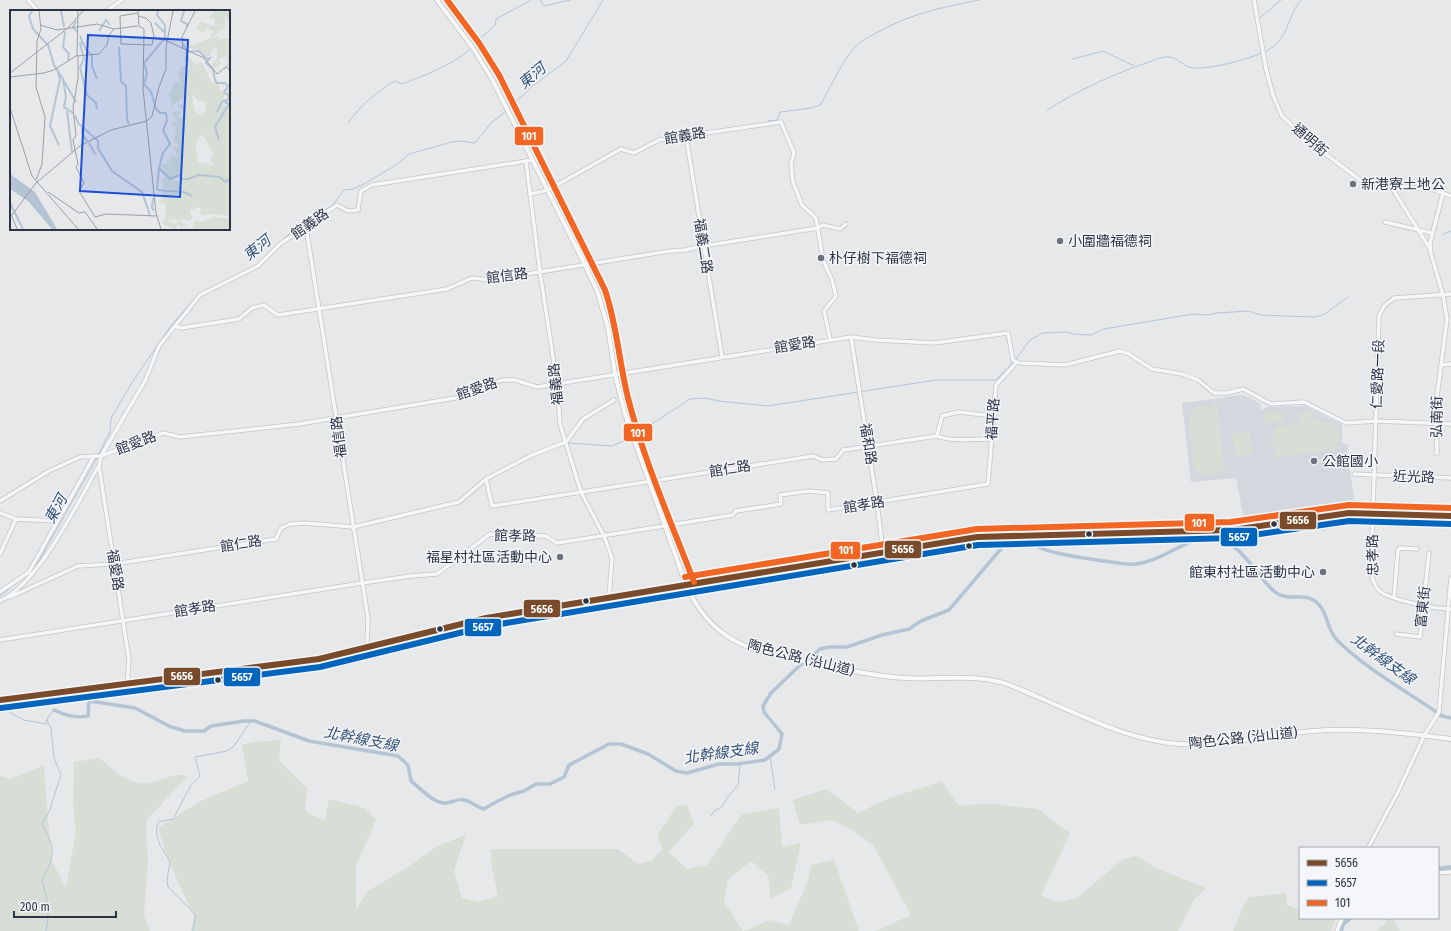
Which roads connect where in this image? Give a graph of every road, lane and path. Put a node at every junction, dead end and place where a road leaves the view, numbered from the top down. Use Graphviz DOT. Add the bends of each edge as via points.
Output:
graph roads {
  1 [pos="28,0"];
  2 [pos="122,0"];
  3 [pos="437,0"];
  4 [pos="1254,0"];
  5 [pos="37,10"];
  6 [pos="107,10"];
  7 [pos="686,136"];
  8 [pos="533,160"];
  9 [pos="526,161"];
  10 [pos="1391,186"];
  11 [pos="548,190"];
  12 [pos="1443,193"];
  13 [pos="530,194"];
  14 [pos="1451,196"];
  15 [pos="1385,222"];
  16 [pos="846,224"];
  17 [pos="306,227"];
  18 [pos="818,228"];
  19 [pos="1417,230"];
  20 [pos="1432,233"];
  21 [pos="703,246"];
  22 [pos="1430,249"];
  23 [pos="586,265"];
  24 [pos="540,272"];
  25 [pos="1451,294"];
  26 [pos="1443,295"];
  27 [pos="320,308"];
  28 [pos="175,326"];
  29 [pos="851,337"];
  30 [pos="830,340"];
  31 [pos="722,356"];
  32 [pos="1017,362"];
  33 [pos="1451,364"];
  34 [pos="1441,365"];
  35 [pos="615,374"];
  36 [pos="557,383"];
  37 [pos="614,400"];
  38 [pos="994,416"];
  39 [pos="337,417"];
  40 [pos="1376,421"];
  41 [pos="1436,423"];
  42 [pos="1451,424"];
  43 [pos="937,436"];
  44 [pos="992,439"];
  45 [pos="566,442"];
  46 [pos="868,447"];
  47 [pos="1437,454"];
  48 [pos="94,456"];
  49 [pos="101,456"];
  50 [pos="99,466"];
  51 [pos="1354,474"];
  52 [pos="1374,475"];
  53 [pos="1451,478"];
  54 [pos="486,479"];
  55 [pos="649,482"];
  56 [pos="988,484"];
  57 [pos="581,492"];
  58 [pos="0,501"];
  59 [pos="877,503"];
  60 [pos="0,513"];
  61 [pos="1373,514"];
  62 [pos="1451,516"];
  63 [pos="16,519"];
  64 [pos="57,521"];
  65 [pos="353,527"];
  66 [pos="665,527"];
  67 [pos="604,536"];
  68 [pos="1417,549"];
  69 [pos="883,552"];
  70 [pos="1429,552"];
  71 [pos="0,554"];
  72 [pos="114,564"];
  73 [pos="1451,578"];
  74 [pos="362,583"];
  75 [pos="686,585"];
  76 [pos="0,592"];
  77 [pos="10,597"];
  78 [pos="1394,597"];
  79 [pos="609,598"];
  80 [pos="0,601"];
  81 [pos="1424,605"];
  82 [pos="1449,608"];
  83 [pos="123,620"];
  84 [pos="1396,634"];
  85 [pos="0,640"];
  86 [pos="367,647"];
  87 [pos="127,684"];
  88 [pos="0,700"];
  89 [pos="1424,736"];
  90 [pos="1451,739"];
  91 [pos="1369,847"];
  92 [pos="1451,872"];
  93 [pos="1439,873"];
  94 [pos="1342,919"];
  95 [pos="1337,931"];
  1 -- 5 [label="street"];
  2 -- 6 [label="street"];
  3 -- 8 [label="main road, 陶色公路 (沿山道)" via="475,50"];
  4 -- 10 [label="street, 通明街" via="1273,95 1282,116 1354,177 1363,182"];
  7 -- 11 [label="street, 館義路" via="659,140 634,153 621,149"];
  7 -- 18 [label="street, 館義路" via="781,122 794,154 791,164 793,182 802,205 816,218"];
  7 -- 21 [label="street, 福義二路"];
  8 -- 9 [label="street, 館義路"];
  8 -- 11 [label="main road, 陶色公路 (沿山道)"];
  9 -- 13 [label="street, 福義路"];
  9 -- 17 [label="street, 館義路" via="372,185 360,191 358,210 348,211 336,205"];
  10 -- 12 [label="street, 通明街" via="1414,187"];
  10 -- 19 [label="street"];
  11 -- 13 [label="street, 館義路"];
  11 -- 23 [label="main road, 陶色公路 (沿山道)"];
  12 -- 14 [label="street, 通明街"];
  12 -- 20 [label="street, 弘南街"];
  13 -- 24 [label="street, 福義路"];
  15 -- 19 [label="street"];
  16 -- 18 [label="street, 館信路" via="840,229 823,225"];
  17 -- 27 [label="street, 福信路"];
  17 -- 28 [label="street, 館義路" via="280,244 258,266 200,295"];
  18 -- 21 [label="street, 館信路"];
  18 -- 30 [label="street" via="823,260 836,296 824,311"];
  19 -- 20 [label="street"];
  19 -- 22 [label="street"];
  20 -- 22 [label="street, 弘南街"];
  21 -- 23 [label="street, 館信路"];
  21 -- 31 [label="street, 福義二路"];
  22 -- 26 [label="street, 弘南街"];
  23 -- 24 [label="street, 館信路"];
  23 -- 35 [label="main road, 陶色公路 (沿山道)" via="602,305"];
  24 -- 27 [label="street, 館信路" via="490,280 472,278 447,289"];
  24 -- 36 [label="street, 福義路"];
  25 -- 26 [label="street, 仁愛路一段"];
  26 -- 34 [label="street, 弘南街" via="1447,319"];
  26 -- 40 [label="street, 仁愛路一段" via="1394,298 1388,301 1381,311"];
  27 -- 28 [label="street, 館信路" via="278,315 264,305 252,308 239,319 182,328"];
  27 -- 39 [label="street, 福信路"];
  28 -- 49 [label="street, 館義路" via="159,346 145,381"];
  29 -- 30 [label="street, 館愛路"];
  29 -- 32 [label="street, 館愛路" via="934,342 1008,333 1013,360"];
  29 -- 46 [label="street, 福和路"];
  30 -- 31 [label="street, 館愛路"];
  31 -- 35 [label="street, 館愛路"];
  32 -- 38 [label="street, 福平路" via="996,385"];
  32 -- 40 [label="street" via="1065,365 1120,352 1129,354 1152,369 1182,374 1198,380 1214,393 1243,389 1271,404 1304,402 1346,423"];
  33 -- 34 [label="street"];
  34 -- 41 [label="street, 弘南街"];
  35 -- 36 [label="street, 館愛路"];
  35 -- 55 [label="main road, 陶色公路 (沿山道)" via="625,414"];
  36 -- 39 [label="street, 館愛路" via="537,386 515,380 502,380 461,397"];
  36 -- 45 [label="street, 福義路" via="560,424"];
  37 -- 45 [label="street" via="583,419"];
  38 -- 43 [label="street" via="958,412 942,416"];
  38 -- 44 [label="street, 福平路"];
  39 -- 49 [label="street, 館愛路" via="299,424 180,437 163,433"];
  39 -- 65 [label="street, 福信路"];
  40 -- 41 [label="street"];
  40 -- 52 [label="street, 仁愛路一段"];
  41 -- 42 [label="street"];
  41 -- 47 [label="street, 弘南街"];
  43 -- 44 [label="street, 館仁路" via="947,440"];
  43 -- 46 [label="street, 館仁路"];
  44 -- 56 [label="street, 福平路"];
  45 -- 54 [label="street, 館仁路" via="532,454"];
  45 -- 57 [label="street, 福義路"];
  46 -- 55 [label="street, 館仁路" via="843,450 836,459 822,460 813,456"];
  46 -- 59 [label="street, 福和路"];
  48 -- 49 [label="street, 館愛路"];
  48 -- 58 [label="street, 館愛路" via="80,457 49,471"];
  48 -- 64 [label="street"];
  49 -- 50 [label="street, 福愛路"];
  50 -- 72 [label="street, 福愛路"];
  50 -- 77 [label="street" via="43,563"];
  51 -- 52 [label="street, 近光路"];
  52 -- 53 [label="street, 近光路"];
  52 -- 61 [label="street, 仁愛路一段"];
  54 -- 57 [label="street, 館仁路" via="492,506"];
  54 -- 65 [label="street, 館仁路" via="459,502"];
  55 -- 57 [label="street, 館仁路"];
  55 -- 66 [label="main road, 陶色公路 (沿山道)"];
  56 -- 59 [label="street, 館孝路"];
  57 -- 67 [label="street, 福義路"];
  59 -- 66 [label="street, 館孝路" via="828,510 828,493 780,495 781,504"];
  59 -- 69 [label="street, 福和路"];
  60 -- 63 [label="street"];
  61 -- 62 [label="main road"];
  61 -- 69 [label="main road" via="1349,513 1232,530 977,537"];
  61 -- 78 [label="street, 忠孝路" via="1372,580 1380,590"];
  63 -- 64 [label="street"];
  63 -- 71 [label="street"];
  64 -- 76 [label="street" via="29,572"];
  65 -- 72 [label="street, 館仁路" via="290,524 281,528 276,538"];
  65 -- 74 [label="street, 福信路"];
  66 -- 67 [label="street, 館孝路"];
  66 -- 75 [label="main road, 陶色公路 (沿山道)"];
  67 -- 74 [label="street, 館孝路" via="557,543 546,536 490,534 437,574"];
  67 -- 79 [label="street, 福義路" via="612,558"];
  68 -- 78 [label="street" via="1398,550"];
  69 -- 75 [label="main road"];
  70 -- 81 [label="street, 富東街"];
  72 -- 77 [label="street, 館仁路" via="78,566"];
  72 -- 83 [label="street, 福愛路"];
  73 -- 82 [label="street"];
  74 -- 83 [label="street, 館孝路"];
  74 -- 86 [label="street, 福信路" via="368,618"];
  75 -- 79 [label="main road"];
  75 -- 89 [label="main road, 陶色公路 (沿山道)" via="707,619 728,636 764,652 890,677 999,681 1117,730 1143,738 1169,743 1208,743 1349,729"];
  77 -- 80 [label="street, 館仁路"];
  78 -- 81 [label="street, 忠孝路"];
  79 -- 86 [label="main road" via="486,618"];
  81 -- 82 [label="street, 忠孝路"];
  81 -- 84 [label="street, 富東街" via="1420,637"];
  82 -- 89 [label="street" via="1439,712"];
  83 -- 85 [label="street, 館孝路"];
  83 -- 87 [label="street, 福愛路" via="129,660"];
  86 -- 87 [label="main road" via="319,659"];
  87 -- 88 [label="main road"];
  89 -- 90 [label="main road, 陶色公路 (沿山道)"];
  89 -- 91 [label="street"];
  92 -- 93 [label="street"];
  94 -- 95 [label="street"];
}
